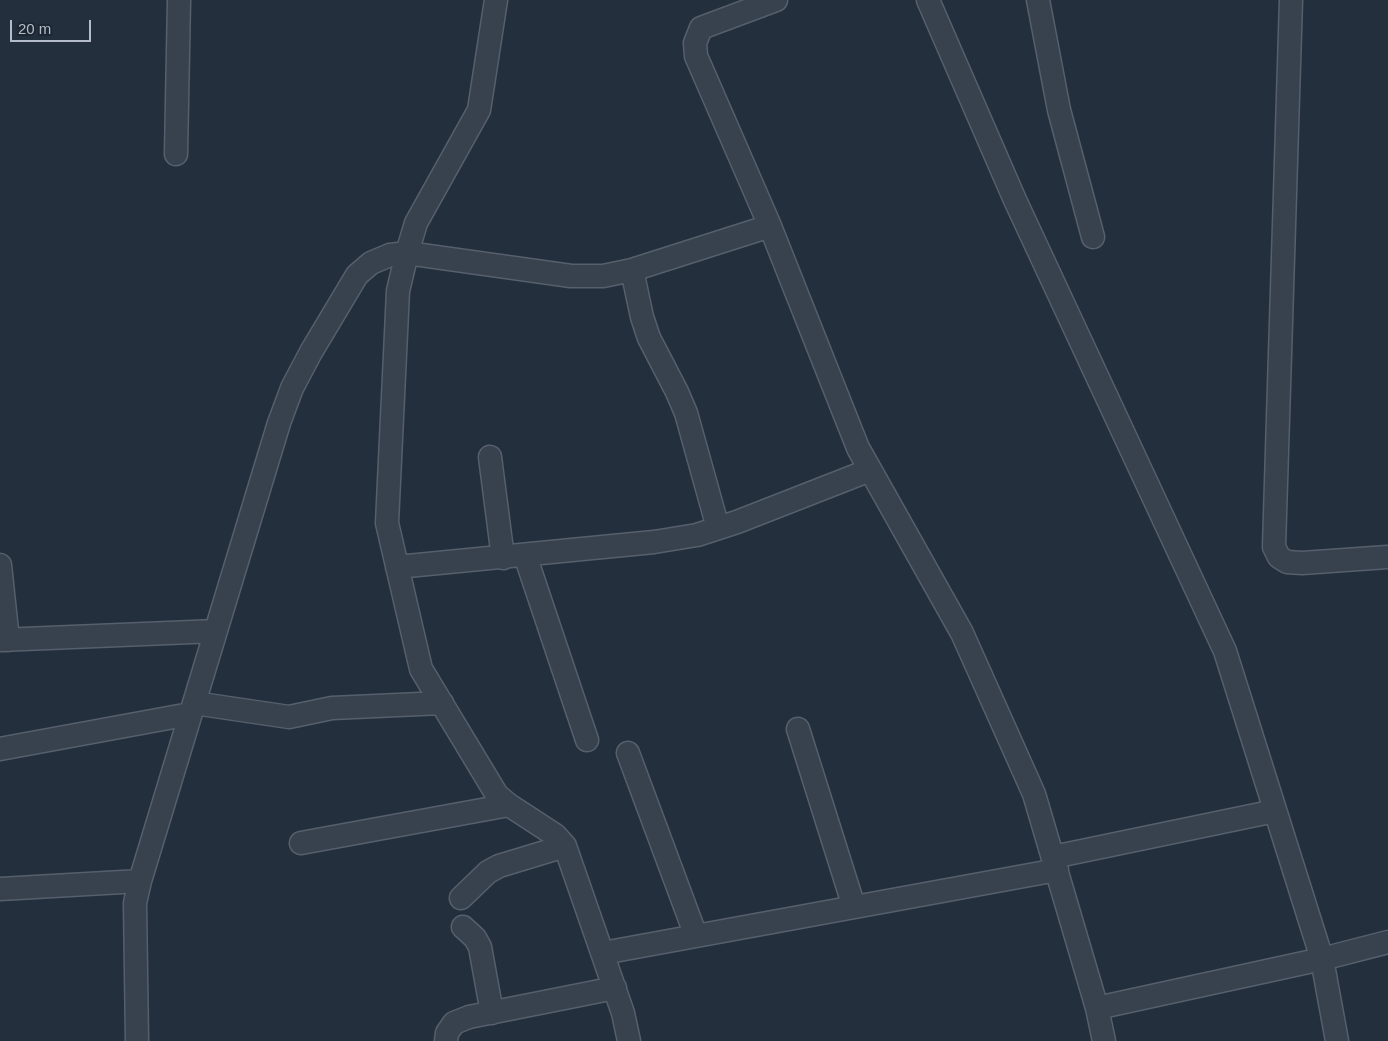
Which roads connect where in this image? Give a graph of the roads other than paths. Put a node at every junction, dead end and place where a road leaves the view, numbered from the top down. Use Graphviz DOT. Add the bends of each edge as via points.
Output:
graph roads {
  1 [pos="178,0"];
  2 [pos="496,0"];
  3 [pos="928,0"];
  4 [pos="1038,0"];
  5 [pos="1291,0"];
  6 [pos="765,2"];
  7 [pos="176,154"];
  8 [pos="770,226"];
  9 [pos="1093,237"];
  10 [pos="407,253"];
  11 [pos="632,270"];
  12 [pos="490,457"];
  13 [pos="870,470"];
  14 [pos="718,528"];
  15 [pos="514,557"];
  16 [pos="1388,557"];
  17 [pos="0,565"];
  18 [pos="397,567"];
  19 [pos="216,631"];
  20 [pos="4,640"];
  21 [pos="442,703"];
  22 [pos="192,708"];
  23 [pos="798,730"];
  24 [pos="587,740"];
  25 [pos="0,749"];
  26 [pos="628,753"];
  27 [pos="509,805"];
  28 [pos="1275,811"];
  29 [pos="301,843"];
  30 [pos="565,846"];
  31 [pos="1055,864"];
  32 [pos="140,881"];
  33 [pos="0,889"];
  34 [pos="461,898"];
  35 [pos="854,907"];
  36 [pos="464,927"];
  37 [pos="696,936"];
  38 [pos="1388,942"];
  39 [pos="603,953"];
  40 [pos="1322,959"];
  41 [pos="615,988"];
  42 [pos="1098,1008"];
  43 [pos="492,1013"];
  44 [pos="137,1041"];
  45 [pos="446,1041"];
  46 [pos="629,1041"];
  47 [pos="1104,1041"];
  48 [pos="1337,1041"];
  1 -- 7 [label="street"];
  2 -- 10 [label="street" via="479,110 416,223"];
  3 -- 28 [label="street" via="1015,200 1225,651"];
  4 -- 9 [label="street" via="1060,110"];
  5 -- 16 [label="street" via="1274,547 1279,557 1287,562"];
  6 -- 8 [label="street" via="701,28 695,43 696,56"];
  8 -- 11 [label="street"];
  8 -- 13 [label="street" via="858,448"];
  10 -- 11 [label="street" via="572,276 603,276"];
  10 -- 18 [label="street" via="398,291 387,523"];
  10 -- 19 [label="street" via="390,255 357,275 296,381 279,423"];
  11 -- 14 [label="street" via="649,338 686,413"];
  12 -- 15 [label="street"];
  13 -- 14 [label="street"];
  13 -- 31 [label="street" via="962,633 1034,794"];
  14 -- 15 [label="street" via="654,542"];
  15 -- 18 [label="street"];
  15 -- 24 [label="street"];
  17 -- 20 [label="street"];
  18 -- 21 [label="street" via="421,669"];
  19 -- 20 [label="street"];
  19 -- 22 [label="street"];
  21 -- 22 [label="street" via="332,708 289,717"];
  21 -- 27 [label="street" via="497,795"];
  22 -- 25 [label="street"];
  22 -- 32 [label="street"];
  23 -- 35 [label="street"];
  26 -- 37 [label="street"];
  27 -- 29 [label="street"];
  27 -- 30 [label="street" via="555,835"];
  28 -- 31 [label="street"];
  28 -- 40 [label="street"];
  30 -- 34 [label="street" via="498,866"];
  30 -- 39 [label="street"];
  31 -- 35 [label="street"];
  31 -- 42 [label="street"];
  32 -- 33 [label="street"];
  32 -- 44 [label="street" via="136,903"];
  35 -- 37 [label="street"];
  36 -- 43 [label="street" via="480,947"];
  37 -- 39 [label="street"];
  38 -- 40 [label="street"];
  39 -- 41 [label="street"];
  40 -- 42 [label="street"];
  40 -- 48 [label="street"];
  41 -- 43 [label="street"];
  41 -- 46 [label="street"];
  42 -- 47 [label="street"];
  43 -- 45 [label="street" via="454,1023"];
}
